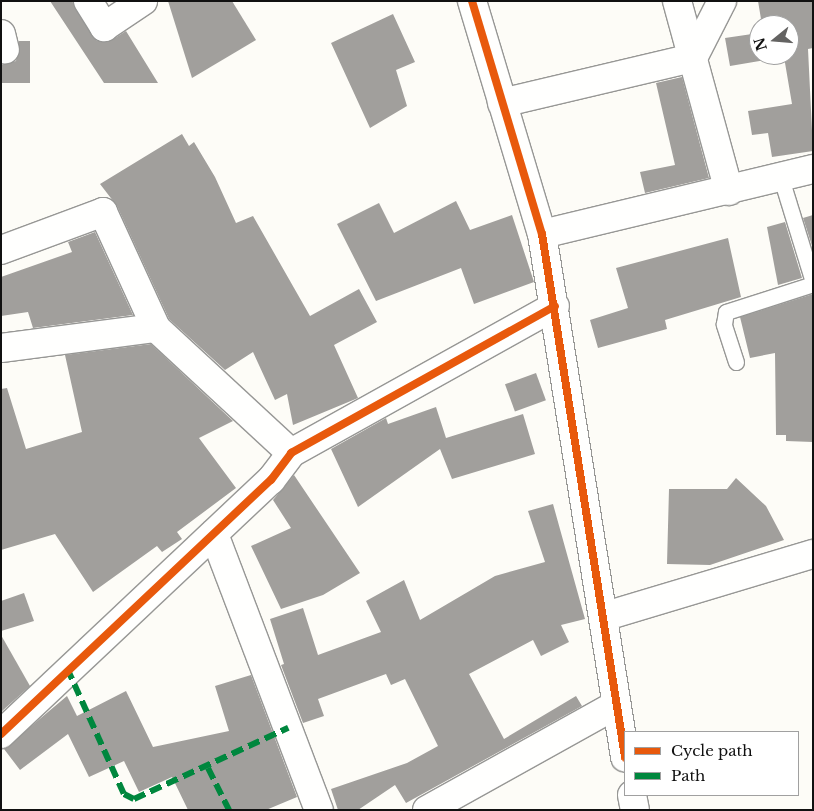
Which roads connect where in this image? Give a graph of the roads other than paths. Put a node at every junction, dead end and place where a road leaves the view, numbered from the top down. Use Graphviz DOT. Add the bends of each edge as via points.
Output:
graph roads {
  1 [pos="88,1"];
  2 [pos="143,1"];
  3 [pos="472,1"];
  4 [pos="677,1"];
  5 [pos="722,1"];
  6 [pos="693,58"];
  7 [pos="502,103"];
  8 [pos="813,170"];
  9 [pos="781,178"];
  10 [pos="729,192"];
  11 [pos="542,234"];
  12 [pos="1,250"];
  13 [pos="813,283"];
  14 [pos="555,306"];
  15 [pos="156,328"];
  16 [pos="1,348"];
  17 [pos="736,362"];
  18 [pos="290,453"];
  19 [pos="214,534"];
  20 [pos="813,554"];
  21 [pos="606,616"];
  22 [pos="616,705"];
  23 [pos="1,734"];
  24 [pos="624,750"];
  25 [pos="632,796"];
  26 [pos="319,810"];
  27 [pos="427,810"];
  28 [pos="635,810"];
  1 -- 2 [label="street" via="104,27"];
  3 -- 7 [label="street"];
  4 -- 6 [label="street"];
  5 -- 6 [label="street"];
  6 -- 7 [label="street"];
  6 -- 10 [label="street"];
  7 -- 11 [label="street"];
  8 -- 9 [label="street"];
  9 -- 10 [label="street"];
  9 -- 13 [label="lane"];
  10 -- 11 [label="street"];
  11 -- 14 [label="street"];
  12 -- 15 [label="street" via="103,212"];
  13 -- 17 [label="lane" via="726,312 724,324"];
  14 -- 18 [label="street"];
  14 -- 21 [label="street"];
  15 -- 16 [label="street"];
  15 -- 18 [label="street"];
  18 -- 19 [label="street" via="271,480"];
  19 -- 23 [label="street"];
  19 -- 26 [label="street"];
  20 -- 21 [label="street"];
  21 -- 22 [label="street"];
  22 -- 24 [label="street"];
  22 -- 27 [label="street"];
  25 -- 28 [label="street"];
}
